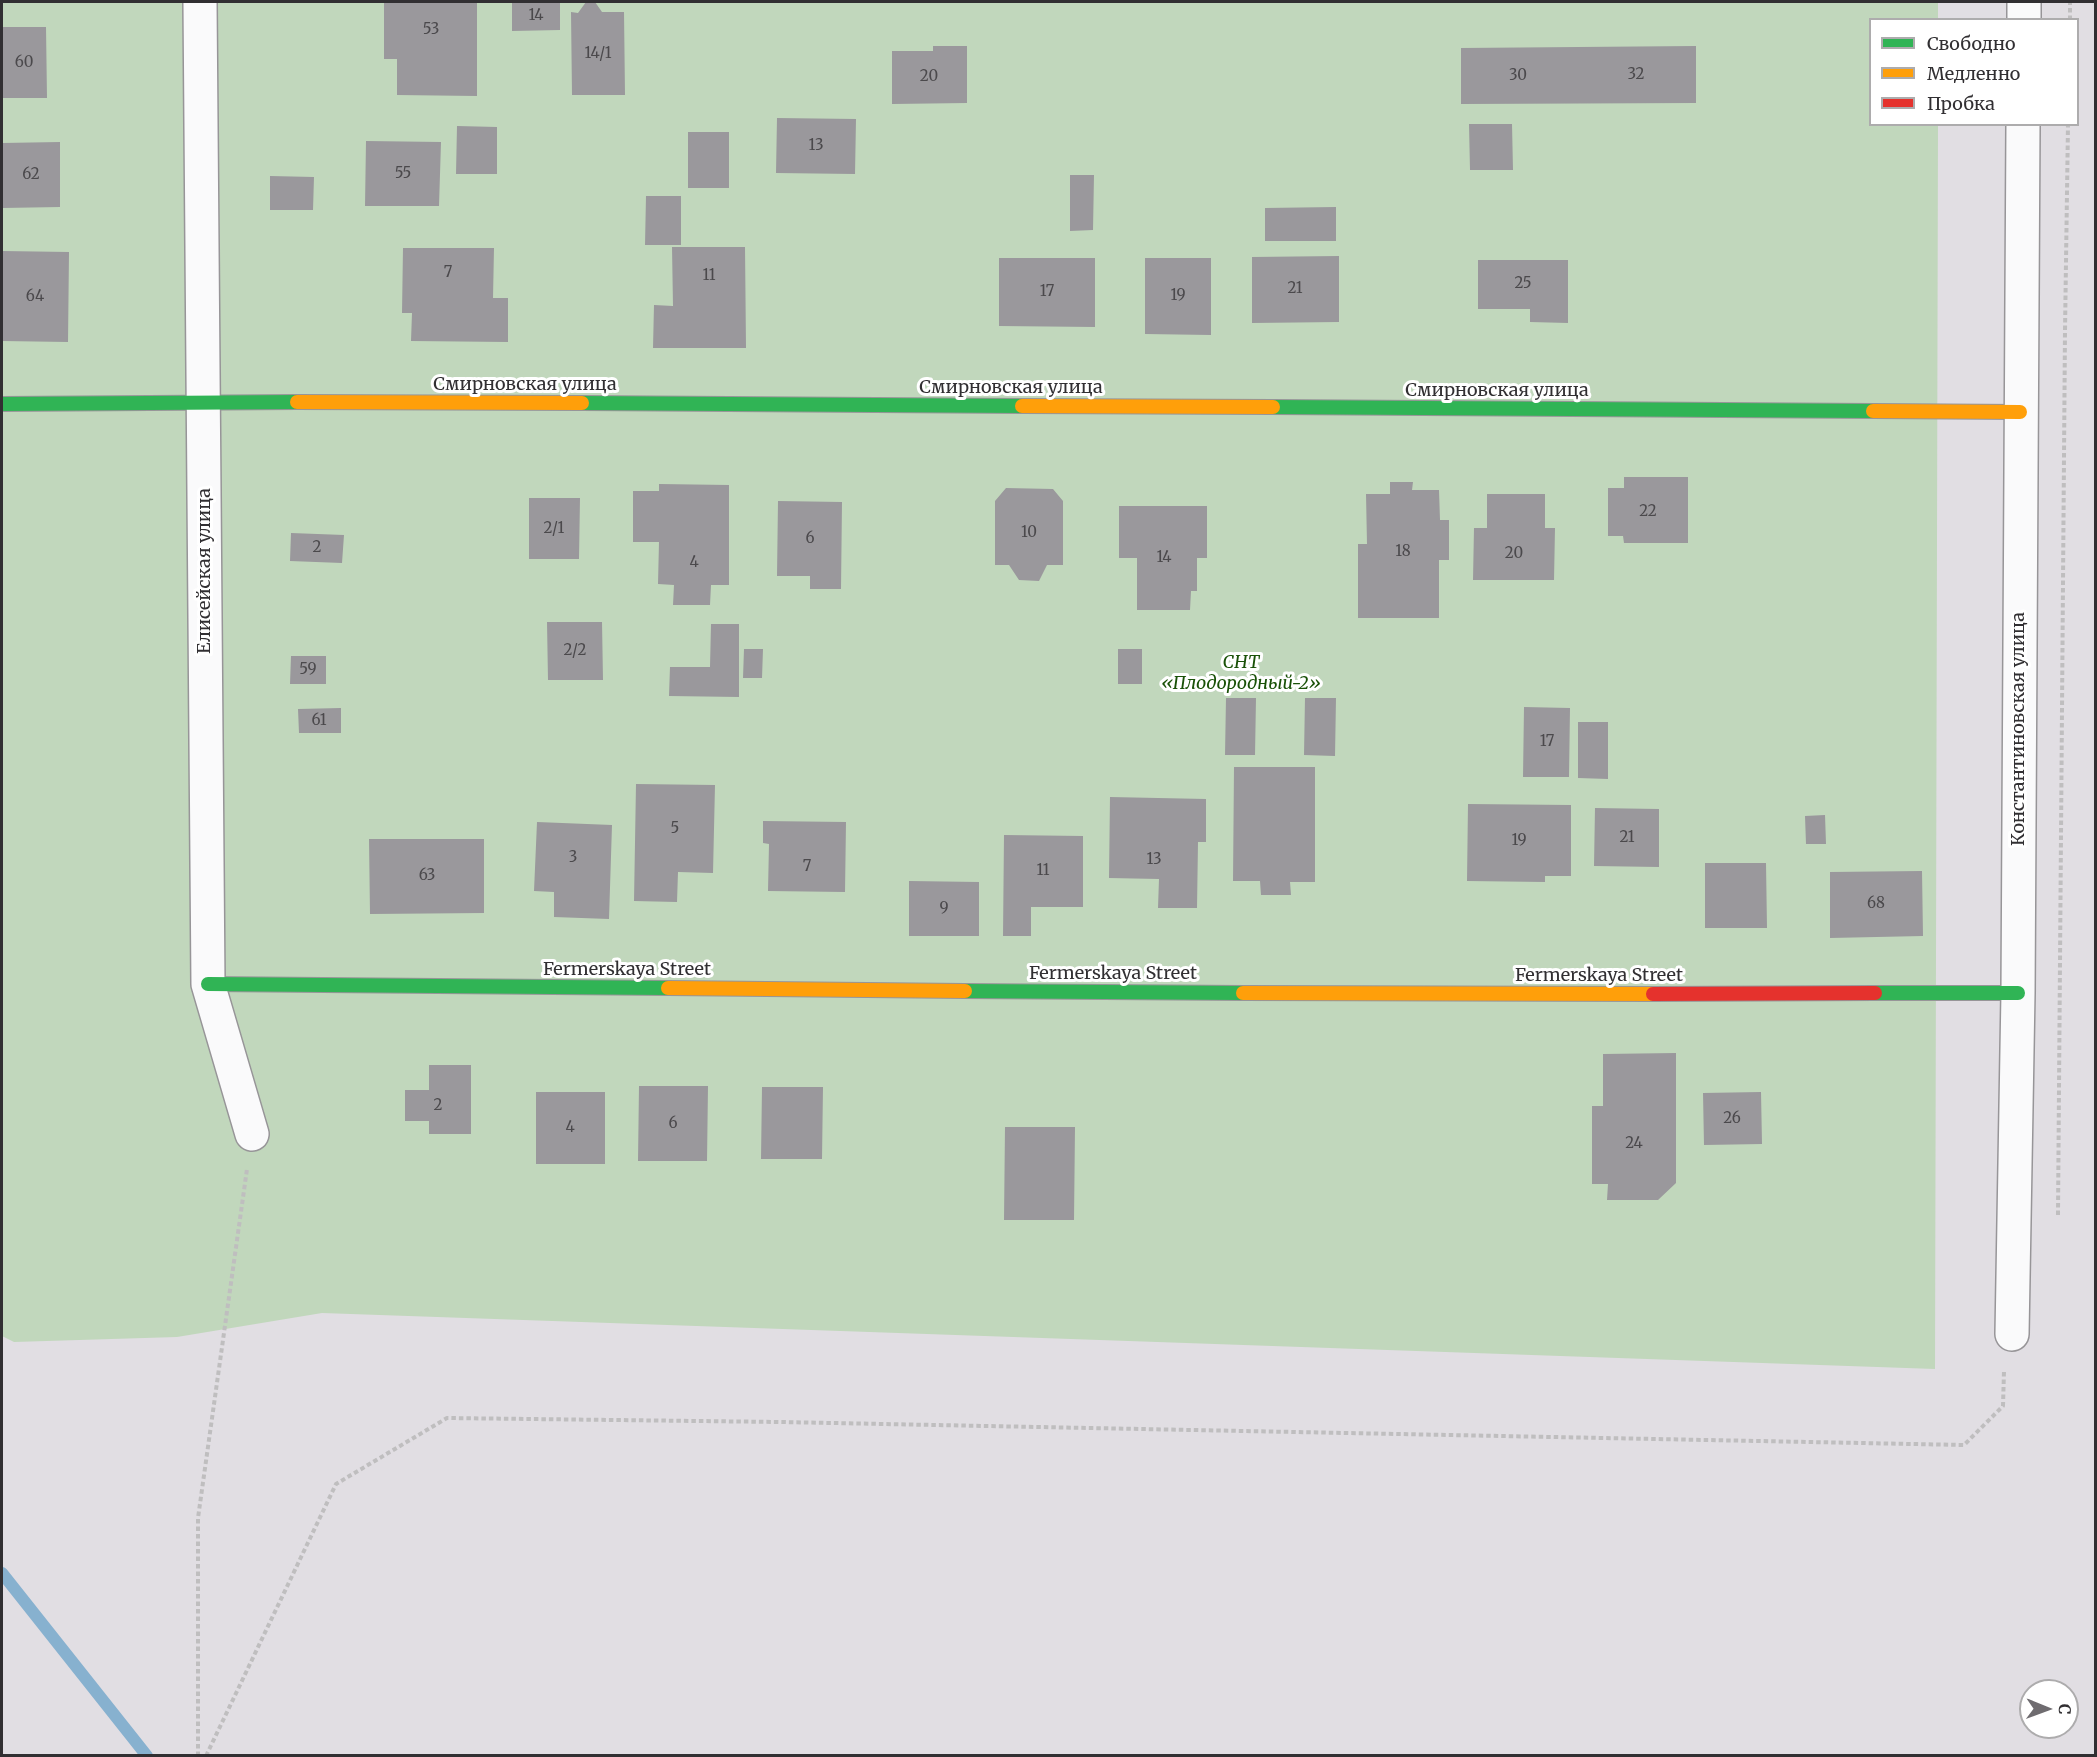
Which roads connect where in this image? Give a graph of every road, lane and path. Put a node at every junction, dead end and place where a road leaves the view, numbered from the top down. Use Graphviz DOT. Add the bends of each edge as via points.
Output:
graph roads {
  1 [pos="200,2"];
  2 [pos="2025,2"];
  3 [pos="2070,2"];
  4 [pos="2024,18"];
  5 [pos="2070,18"];
  6 [pos="2023,126"];
  7 [pos="2068,126"];
  8 [pos="204,401"];
  9 [pos="2,404"];
  10 [pos="2020,412"];
  11 [pos="208,984"];
  12 [pos="2018,993"];
  13 [pos="252,1134"];
  14 [pos="2058,1215"];
  15 [pos="2012,1334"];
  16 [pos="198,1755"];
  17 [pos="206,1755"];
  1 -- 8 [label="street, Елисейская улица"];
  2 -- 4 [label="street"];
  3 -- 5 [label="path"];
  6 -- 10 [label="street, Константиновская улица"];
  7 -- 14 [label="path"];
  8 -- 9 [label="street, Смирновская улица"];
  8 -- 10 [label="street, Смирновская улица"];
  8 -- 11 [label="street, Елисейская улица"];
  10 -- 12 [label="street, Константиновская улица"];
  11 -- 12 [label="street, Fermerskaya Street" via="1436,995"];
  11 -- 13 [label="street, Елисейская улица"];
  12 -- 15 [label="street, Константиновская улица"];
  13 -- 16 [label="path" via="198,1518"];
  15 -- 17 [label="path" via="2004,1372 2003,1406 1964,1445 447,1418 336,1484"];
}
